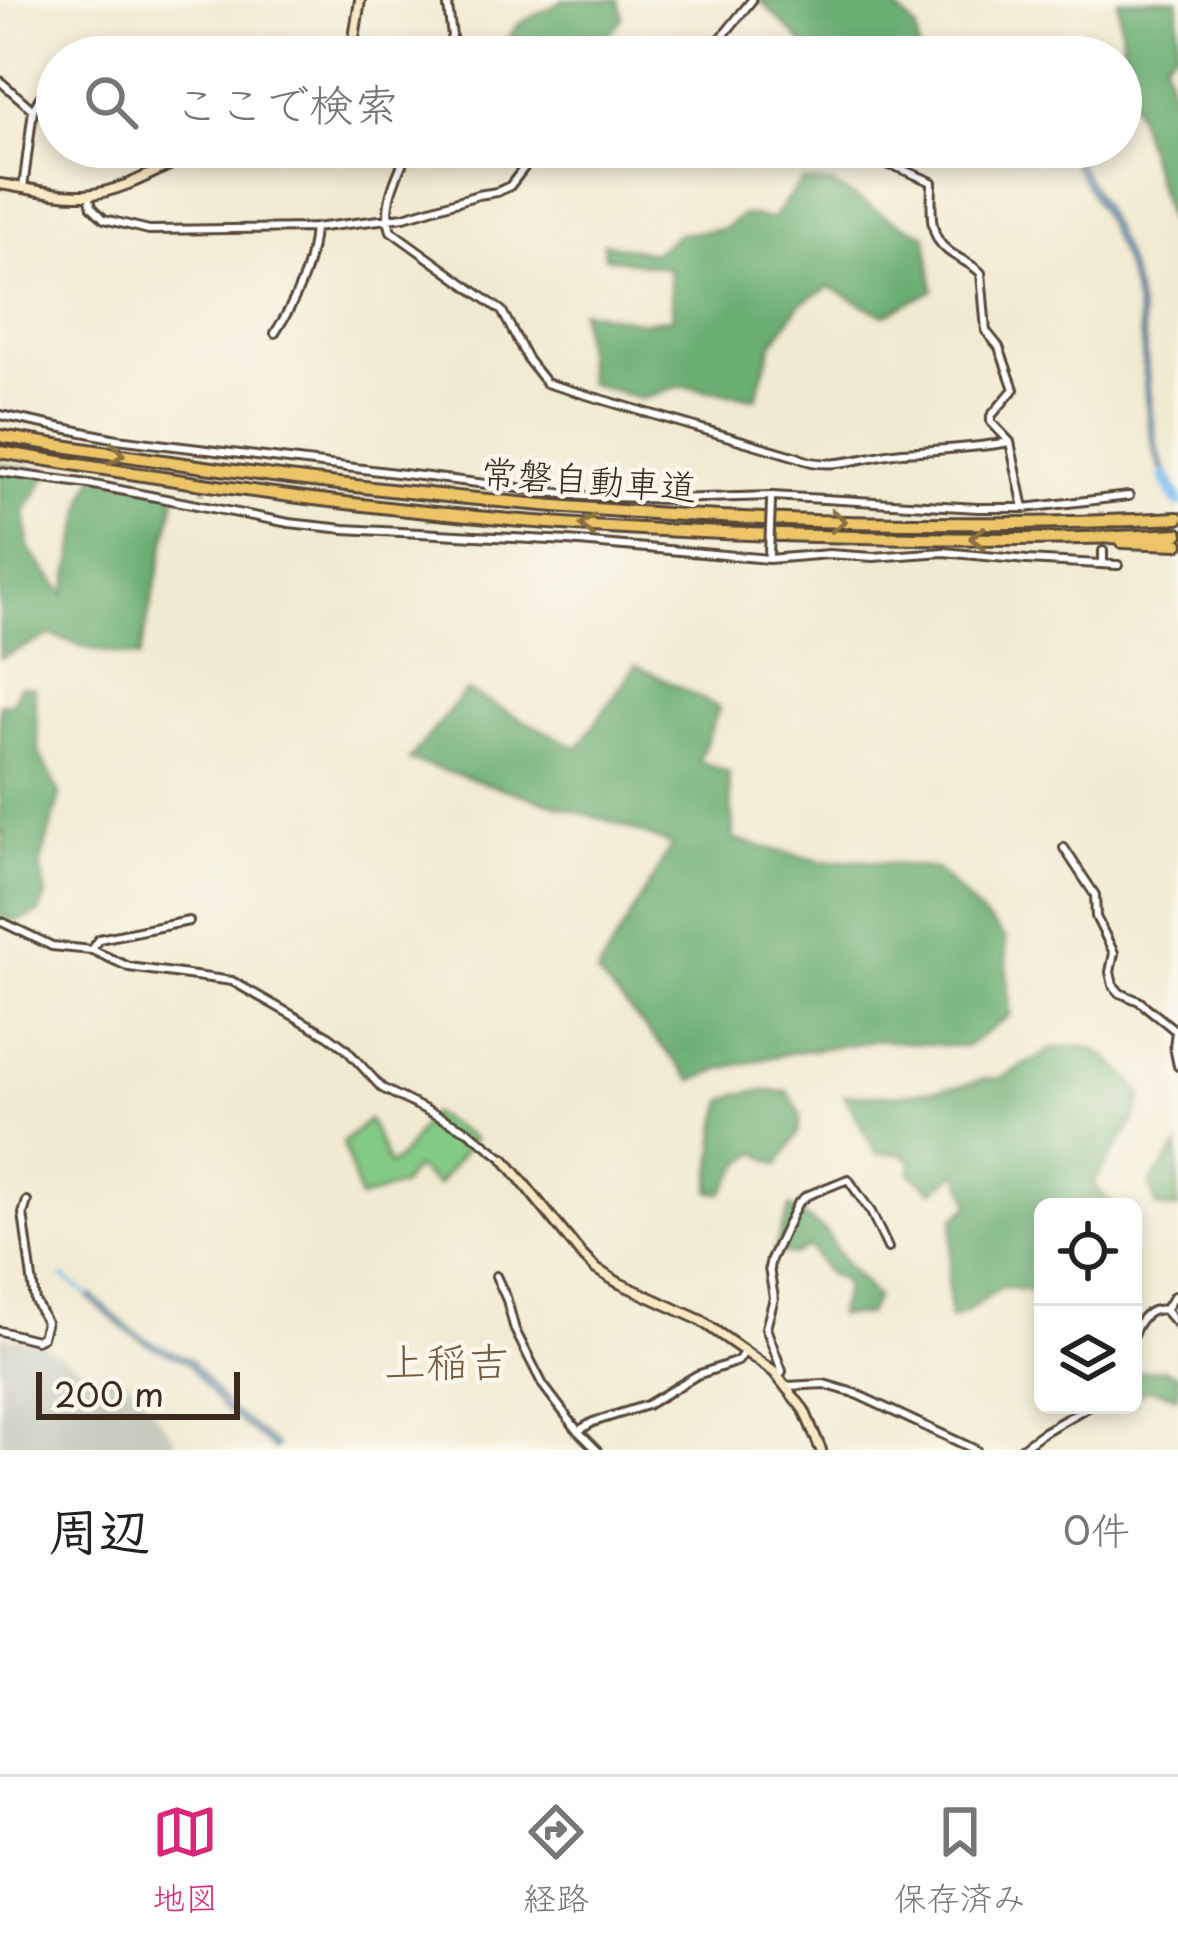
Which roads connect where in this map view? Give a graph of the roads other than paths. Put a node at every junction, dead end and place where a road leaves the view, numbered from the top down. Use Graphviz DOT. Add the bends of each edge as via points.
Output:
graph roads {
  1 [pos="360,0"];
  2 [pos="450,0"];
  3 [pos="752,0"];
  4 [pos="355,36"];
  5 [pos="452,36"];
  6 [pos="723,36"];
  7 [pos="0,81"];
  8 [pos="36,105"];
  9 [pos="33,110"];
  10 [pos="161,168"];
  11 [pos="401,168"];
  12 [pos="524,168"];
  13 [pos="899,168"];
  14 [pos="0,184"];
  15 [pos="23,188"];
  16 [pos="89,195"];
  17 [pos="387,220"];
  18 [pos="314,227"];
  19 [pos="275,333"];
  20 [pos="0,416"];
  21 [pos="0,436"];
  22 [pos="1010,442"];
  23 [pos="212,449"];
  24 [pos="0,452"];
  25 [pos="208,459"];
  26 [pos="0,472"];
  27 [pos="1129,496"];
  28 [pos="771,499"];
  29 [pos="1101,499"];
  30 [pos="1024,508"];
  31 [pos="1102,511"];
  32 [pos="1175,518"];
  33 [pos="427,522"];
  34 [pos="428,534"];
  35 [pos="1178,534"];
  36 [pos="1095,537"];
  37 [pos="1178,544"];
  38 [pos="1103,551"];
  39 [pos="769,557"];
  40 [pos="1102,563"];
  41 [pos="1118,565"];
  42 [pos="1064,848"];
  43 [pos="0,921"];
  44 [pos="189,921"];
  45 [pos="92,950"];
  46 [pos="1178,1066"];
  47 [pos="504,1159"];
  48 [pos="27,1202"];
  49 [pos="888,1248"];
  50 [pos="496,1276"];
  51 [pos="1174,1296"];
  52 [pos="1166,1310"];
  53 [pos="1142,1317"];
  54 [pos="1178,1325"];
  55 [pos="0,1331"];
  56 [pos="745,1351"];
  57 [pos="779,1377"];
  58 [pos="787,1386"];
  59 [pos="1075,1414"];
  60 [pos="578,1431"];
  61 [pos="597,1450"];
  62 [pos="821,1450"];
  63 [pos="976,1450"];
  64 [pos="1019,1450"];
  1 -- 4 [label="street"];
  2 -- 5 [label="street"];
  3 -- 6 [label="street"];
  7 -- 9 [label="street"];
  8 -- 9 [label="street"];
  9 -- 15 [label="street"];
  10 -- 16 [label="street"];
  11 -- 17 [label="street"];
  12 -- 17 [label="street" via="497,192"];
  13 -- 22 [label="street" via="932,182 935,237 981,273 986,332 1014,389 991,422"];
  14 -- 15 [label="street"];
  15 -- 16 [label="street"];
  16 -- 18 [label="street" via="104,219 149,230"];
  17 -- 18 [label="street"];
  17 -- 22 [label="street" via="391,231 502,311 546,383 809,463"];
  18 -- 19 [label="street" via="304,280"];
  20 -- 23 [label="street"];
  21 -- 32 [label="highway, 常磐自動車道, one-way" via="523,506 913,523"];
  22 -- 30 [label="street"];
  23 -- 25 [label="street"];
  23 -- 28 [label="street" via="584,496"];
  36 -- 24 [label="highway, 常磐自動車道, one-way" via="787,536 524,521"];
  26 -- 34 [label="street" via="202,501 289,523"];
  27 -- 29 [label="street"];
  28 -- 30 [label="street"];
  28 -- 39 [label="street, bridge"];
  29 -- 30 [label="street"];
  29 -- 31 [label="street"];
  33 -- 34 [label="street"];
  34 -- 39 [label="street"];
  35 -- 36 [label="highway, 常磐自動車道"];
  36 -- 37 [label="highway"];
  38 -- 40 [label="street"];
  39 -- 40 [label="street" via="944,552"];
  40 -- 41 [label="street"];
  42 -- 46 [label="street" via="1095,895 1114,953 1113,985 1172,1025"];
  43 -- 45 [label="street" via="52,946"];
  44 -- 45 [label="street" via="99,939"];
  45 -- 47 [label="street" via="129,967 232,981 329,1036 382,1088 449,1120"];
  47 -- 56 [label="street" via="596,1269"];
  48 -- 55 [label="street" via="35,1301 46,1322 36,1340"];
  49 -- 57 [label="street" via="848,1179 797,1204 769,1268 766,1328"];
  50 -- 60 [label="street" via="543,1385"];
  51 -- 52 [label="street"];
  52 -- 53 [label="street"];
  52 -- 54 [label="street"];
  56 -- 57 [label="street"];
  56 -- 60 [label="street" via="647,1405"];
  57 -- 58 [label="street"];
  58 -- 62 [label="street"];
  58 -- 63 [label="street" via="854,1393"];
  59 -- 64 [label="street"];
  60 -- 61 [label="street"];
}
